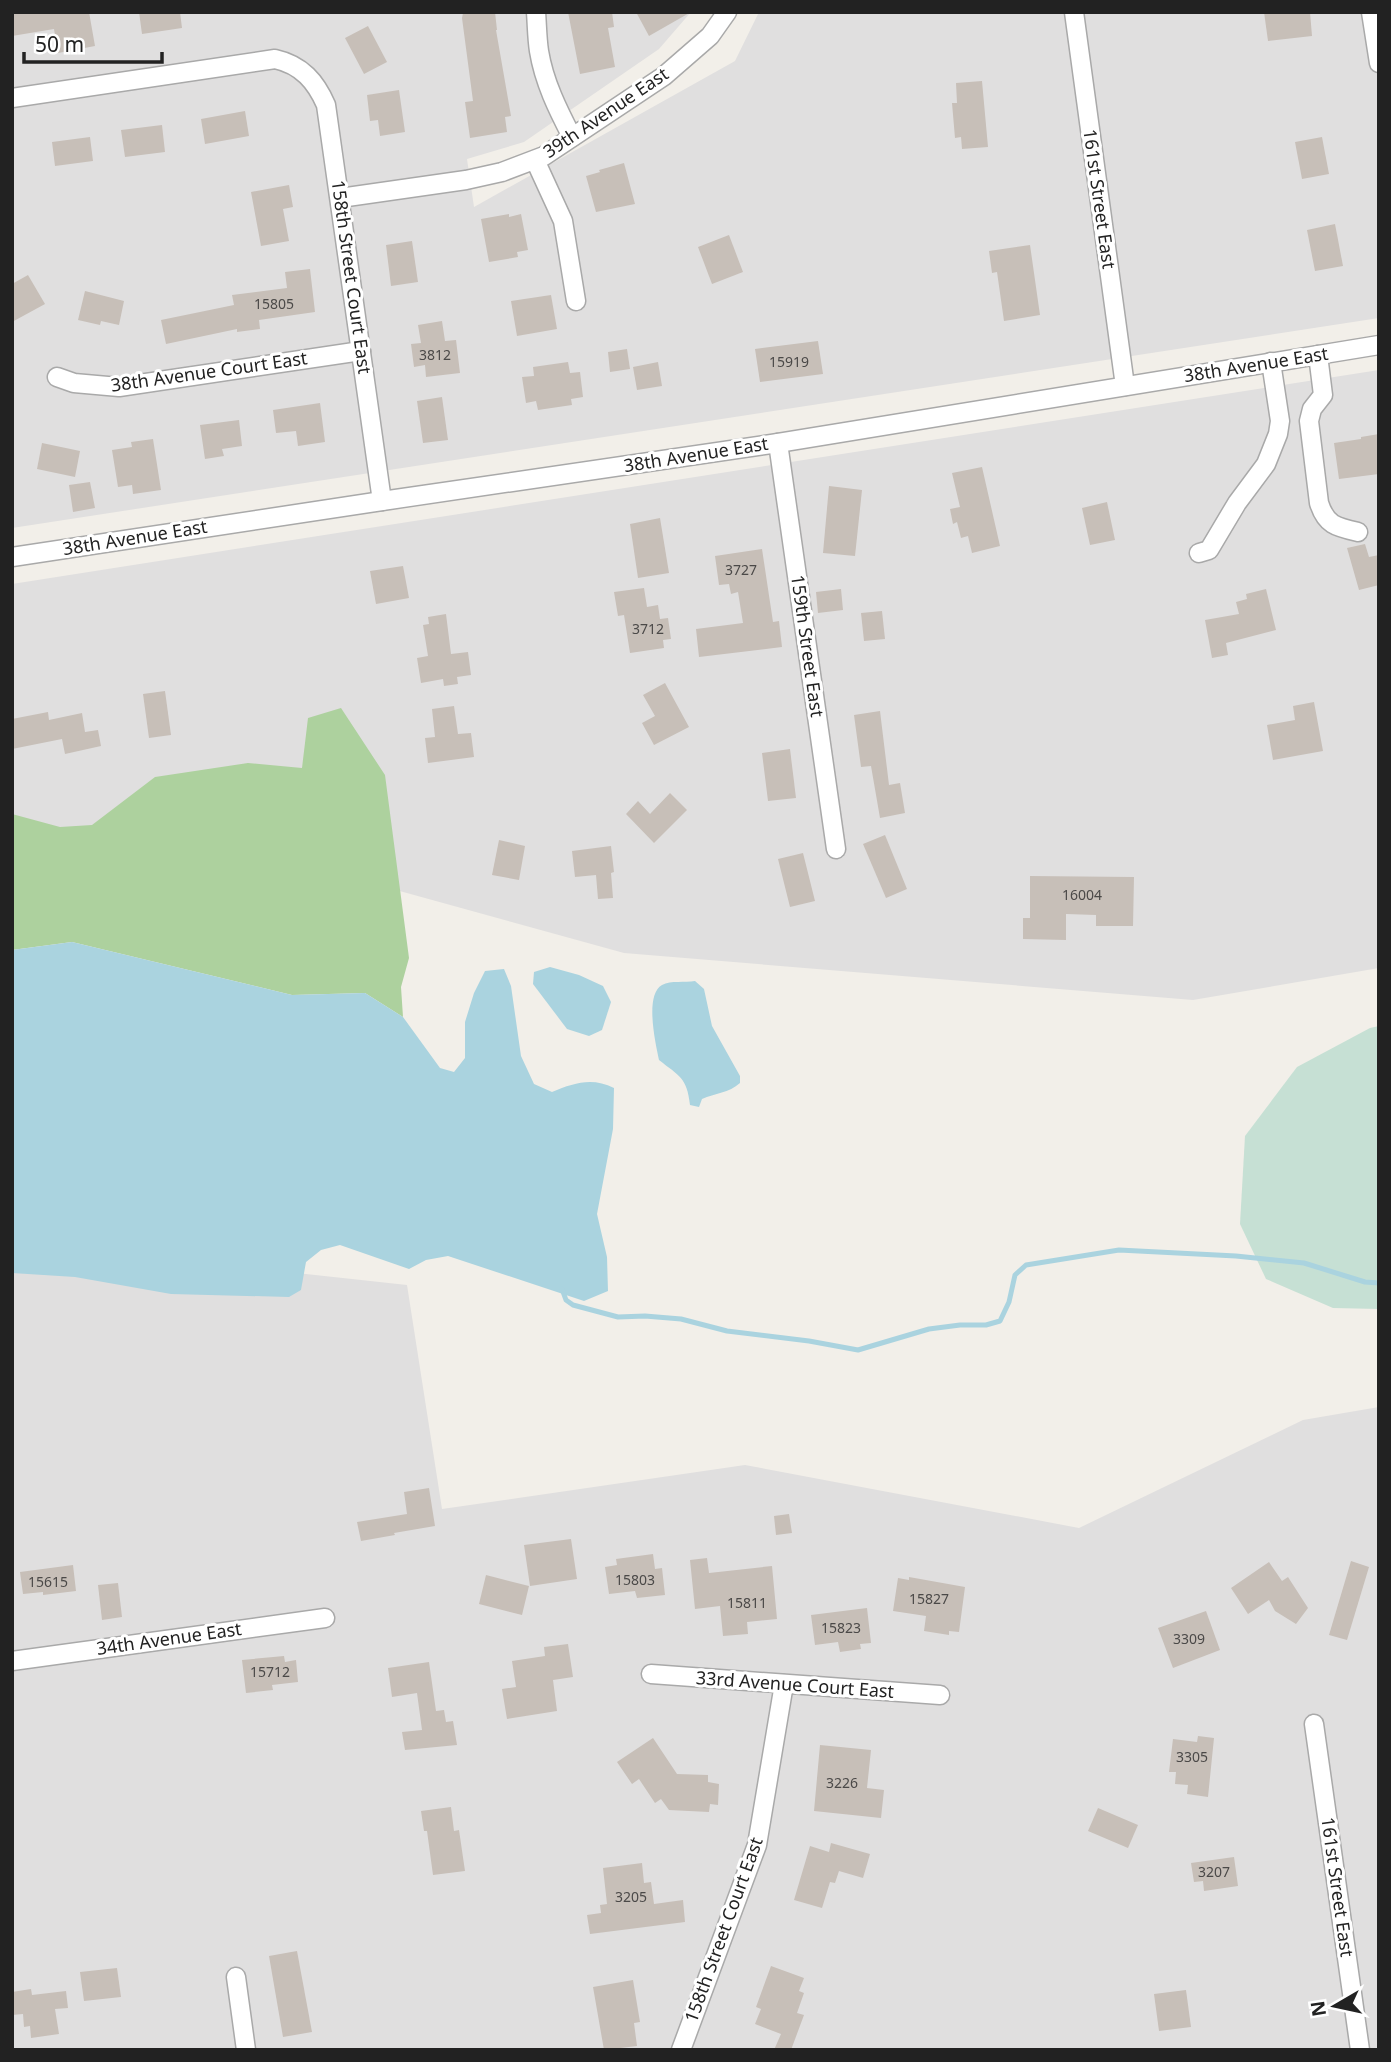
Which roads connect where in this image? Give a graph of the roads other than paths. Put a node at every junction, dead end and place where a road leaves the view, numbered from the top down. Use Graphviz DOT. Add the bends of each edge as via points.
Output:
graph roads {
  1 [pos="536,12"];
  2 [pos="727,12"];
  3 [pos="1074,12"];
  4 [pos="1371,12"];
  5 [pos="1379,62"];
  6 [pos="12,97"];
  7 [pos="572,137"];
  8 [pos="535,160"];
  9 [pos="340,198"];
  10 [pos="576,301"];
  11 [pos="1379,345"];
  12 [pos="361,351"];
  13 [pos="1318,355"];
  14 [pos="1271,362"];
  15 [pos="57,377"];
  16 [pos="1125,386"];
  17 [pos="778,443"];
  18 [pos="383,500"];
  19 [pos="1357,532"];
  20 [pos="1199,553"];
  21 [pos="12,557"];
  22 [pos="836,849"];
  23 [pos="325,1618"];
  24 [pos="12,1661"];
  25 [pos="651,1674"];
  26 [pos="784,1684"];
  27 [pos="940,1695"];
  28 [pos="1314,1724"];
  29 [pos="236,1978"];
  30 [pos="246,2050"];
  31 [pos="681,2050"];
  32 [pos="1360,2050"];
  1 -- 7 [label="street" via="545,78"];
  2 -- 7 [label="street, 39th Avenue East" via="710,36 664,76"];
  3 -- 16 [label="street, 161st Street East"];
  4 -- 5 [label="street"];
  6 -- 9 [label="street, 158th Street Court East" via="275,59 311,79 326,105"];
  7 -- 8 [label="street, 39th Avenue East"];
  8 -- 9 [label="street, 39th Avenue East" via="466,180"];
  8 -- 10 [label="street" via="563,221"];
  9 -- 12 [label="street, 158th Street Court East"];
  11 -- 13 [label="street, 38th Avenue East"];
  12 -- 15 [label="street, 38th Avenue Court East" via="119,387"];
  12 -- 18 [label="street, 158th Street Court East"];
  13 -- 14 [label="street, 38th Avenue East"];
  13 -- 19 [label="street" via="1323,395 1309,421 1319,503 1332,524"];
  14 -- 16 [label="street, 38th Avenue East"];
  14 -- 20 [label="street" via="1279,434 1266,464 1209,550"];
  16 -- 17 [label="street, 38th Avenue East"];
  17 -- 18 [label="street, 38th Avenue East"];
  17 -- 22 [label="street, 159th Street East"];
  18 -- 21 [label="street, 38th Avenue East"];
  23 -- 24 [label="street, 34th Avenue East"];
  25 -- 26 [label="street, 33rd Avenue Court East"];
  26 -- 27 [label="street, 33rd Avenue Court East"];
  26 -- 31 [label="street, 158th Street Court East" via="757,1845"];
  28 -- 32 [label="street, 161st Street East"];
  29 -- 30 [label="street"];
}
